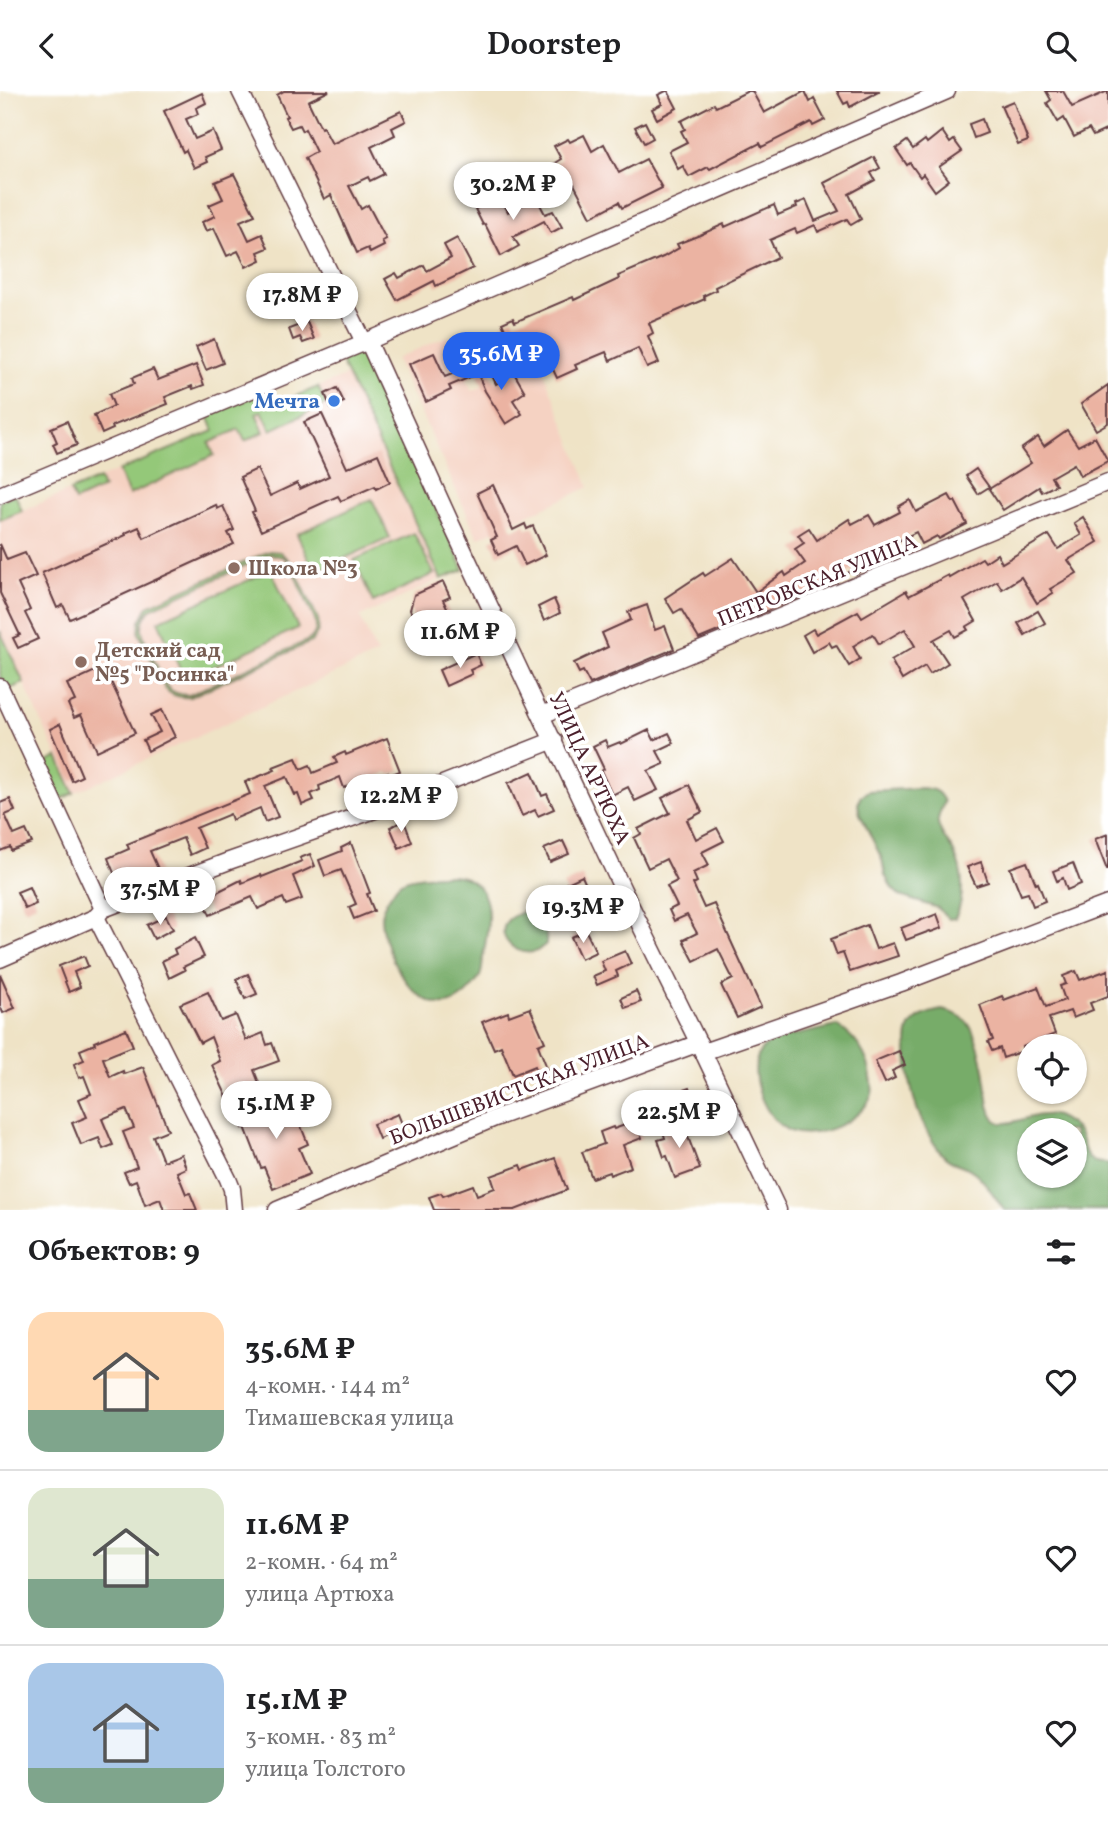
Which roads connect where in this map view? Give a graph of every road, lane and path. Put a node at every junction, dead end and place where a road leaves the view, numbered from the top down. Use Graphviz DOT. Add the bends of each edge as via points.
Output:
graph roads {
  1 [pos="240,91"];
  2 [pos="947,91"];
  3 [pos="366,341"];
  4 [pos="1108,482"];
  5 [pos="0,495"];
  6 [pos="0,687"];
  7 [pos="542,715"];
  8 [pos="554,740"];
  9 [pos="1108,904"];
  10 [pos="100,913"];
  11 [pos="0,959"];
  12 [pos="701,1048"];
  13 [pos="234,1210"];
  14 [pos="277,1210"];
  15 [pos="778,1210"];
  1 -- 3 [label="street, УЛИЦА АРТЮХА"];
  2 -- 3 [label="street"];
  3 -- 5 [label="street"];
  3 -- 7 [label="street, УЛИЦА АРТЮХА"];
  4 -- 7 [label="street, ПЕТРОВСКАЯ УЛИЦА"];
  6 -- 10 [label="street"];
  7 -- 8 [label="street, УЛИЦА АРТЮХА"];
  8 -- 10 [label="street"];
  8 -- 12 [label="street, УЛИЦА АРТЮХА"];
  9 -- 12 [label="street, БОЛЬШЕВИСТСКАЯ УЛИЦА" via="901,983"];
  10 -- 11 [label="street"];
  10 -- 13 [label="street" via="228,1179"];
  12 -- 14 [label="street, БОЛЬШЕВИСТСКАЯ УЛИЦА" via="495,1118"];
  12 -- 15 [label="street, УЛИЦА АРТЮХА"];
}
